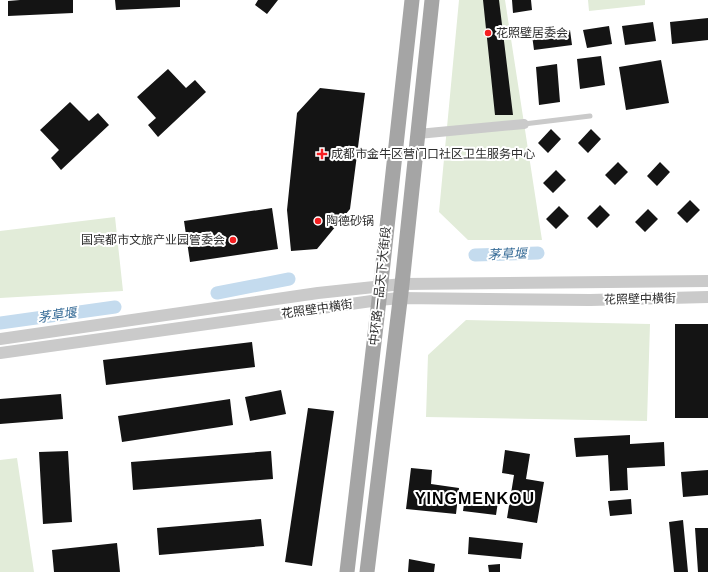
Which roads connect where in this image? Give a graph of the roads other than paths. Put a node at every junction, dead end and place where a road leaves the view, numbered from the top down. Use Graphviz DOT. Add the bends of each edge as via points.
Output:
graph roads {
  1 [pos="412,0"];
  2 [pos="432,0"];
  3 [pos="590,116"];
  4 [pos="524,124"];
  5 [pos="418,134"];
  6 [pos="708,281"];
  7 [pos="401,292"];
  8 [pos="379,294"];
  9 [pos="708,297"];
  10 [pos="0,339"];
  11 [pos="0,353"];
  12 [pos="346,572"];
  13 [pos="367,572"];
  1 -- 8 [label="main road, 中环路一品天下大街段"];
  2 -- 5 [label="main road, 中环路一品天下大街段"];
  3 -- 4 [label="lane"];
  4 -- 5 [label="street"];
  5 -- 7 [label="main road, 中环路一品天下大街段"];
  6 -- 7 [label="street, 花照壁中横街"];
  7 -- 8 [label="street, 花照壁中横街"];
  7 -- 9 [label="street, 花照壁中横街" via="590,300"];
  7 -- 13 [label="main road, 中环路一品天下大街段"];
  8 -- 10 [label="street, 花照壁中横街" via="318,293"];
  8 -- 11 [label="street, 花照壁中横街"];
  8 -- 12 [label="main road, 中环路一品天下大街段"];
}
